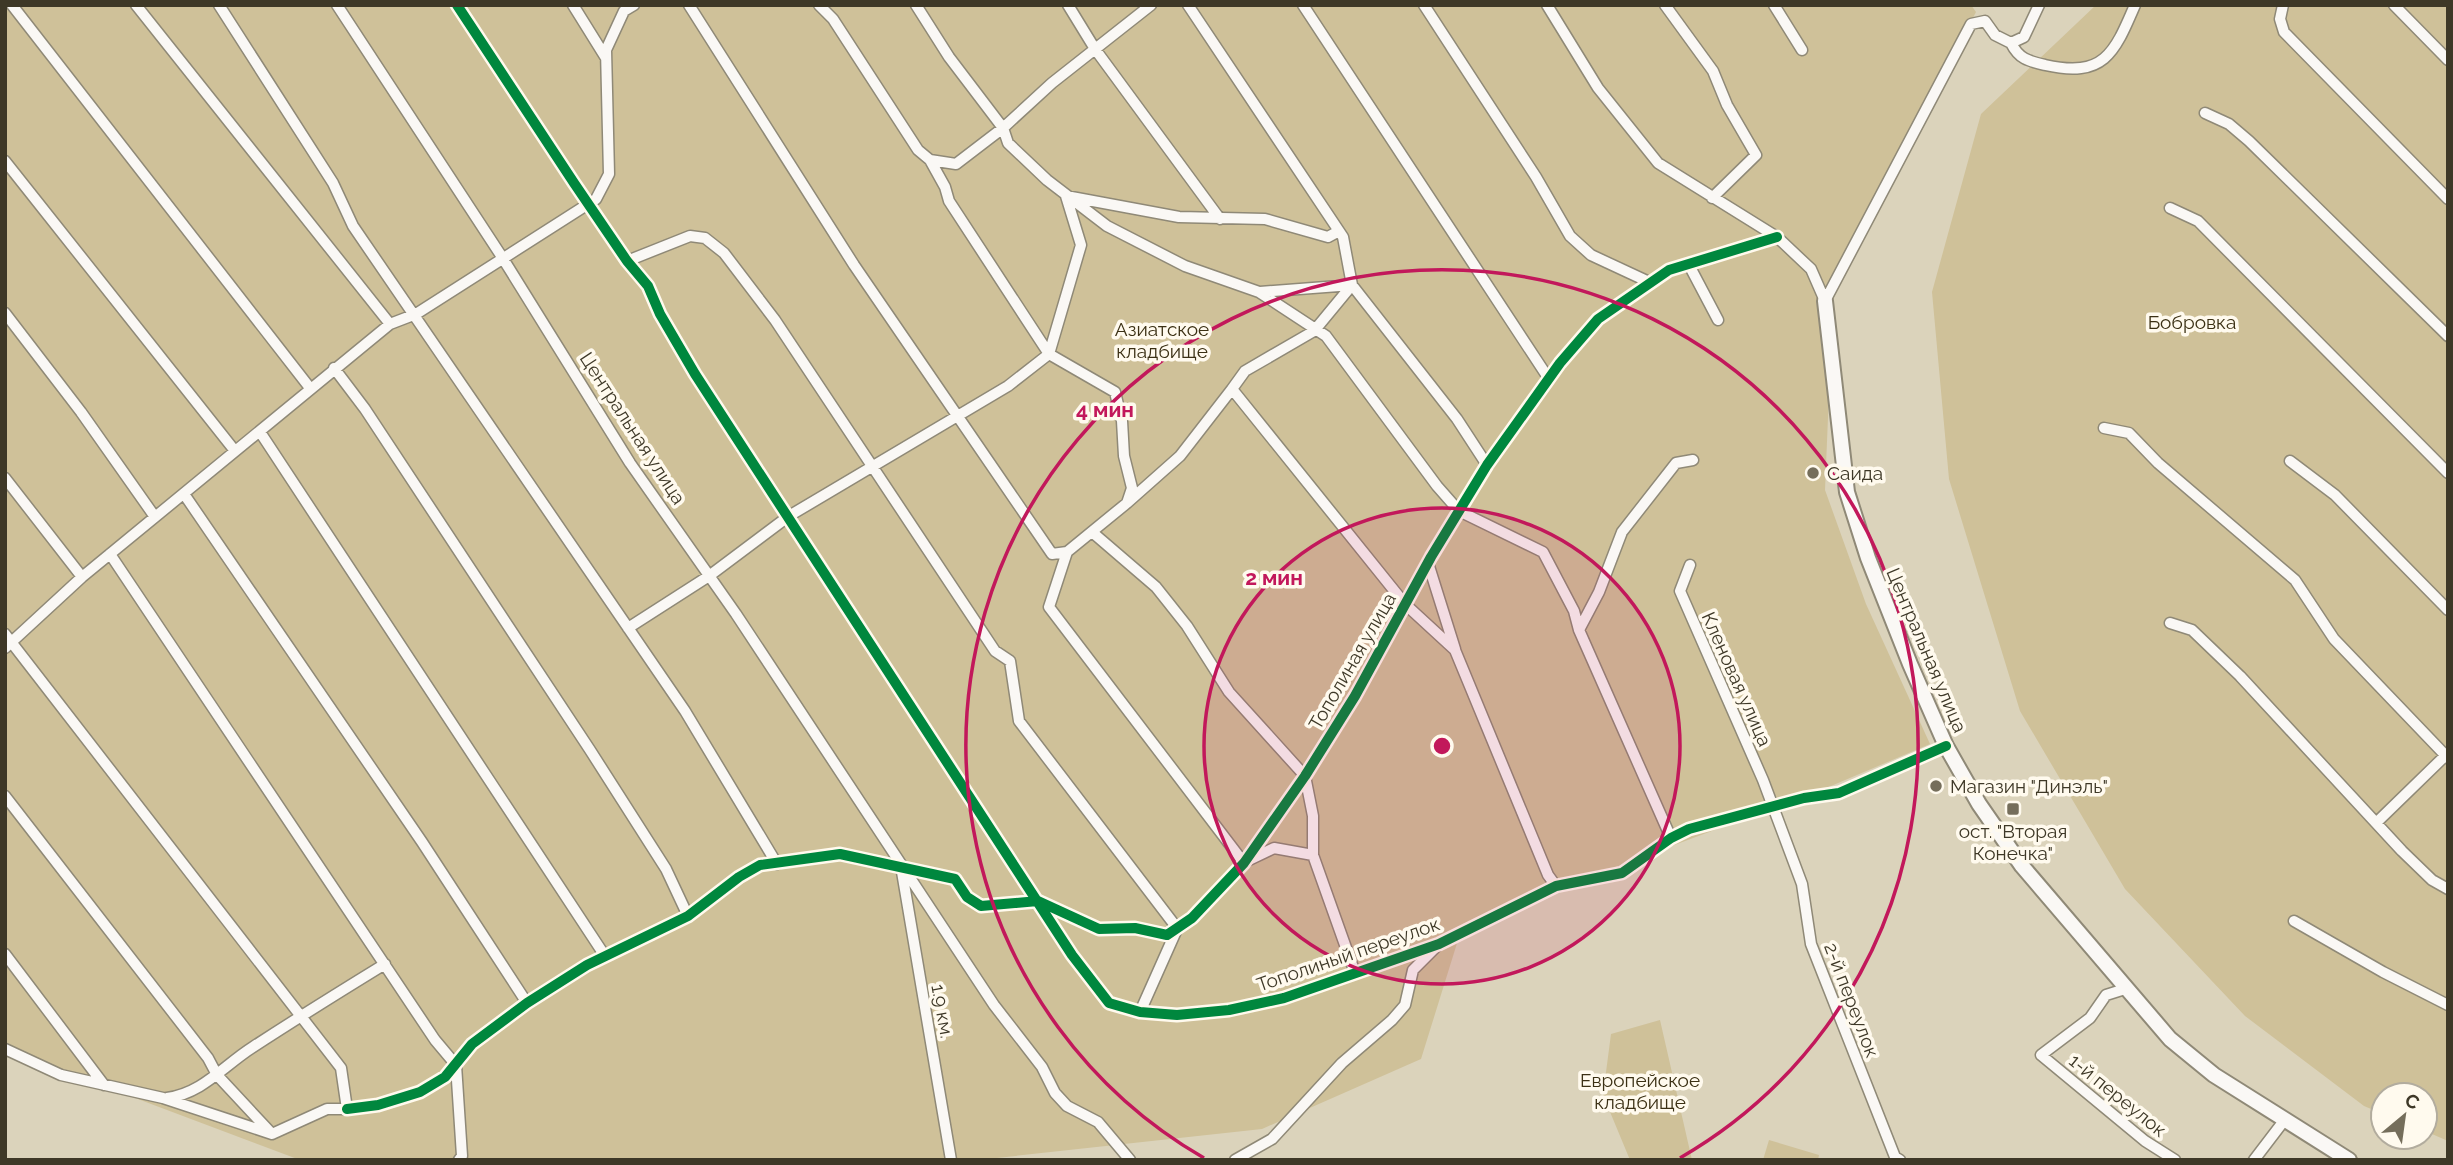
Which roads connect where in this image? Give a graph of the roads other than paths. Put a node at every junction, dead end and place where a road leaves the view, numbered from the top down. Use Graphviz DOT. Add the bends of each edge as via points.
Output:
graph roads {
  1 [pos="12,5"];
  2 [pos="136,5"];
  3 [pos="219,5"];
  4 [pos="337,5"];
  5 [pos="457,5"];
  6 [pos="573,5"];
  7 [pos="634,5"];
  8 [pos="689,5"];
  9 [pos="819,5"];
  10 [pos="916,5"];
  11 [pos="1068,5"];
  12 [pos="1151,5"];
  13 [pos="1188,5"];
  14 [pos="1303,5"];
  15 [pos="1424,5"];
  16 [pos="1547,5"];
  17 [pos="1665,5"];
  18 [pos="1774,5"];
  19 [pos="2039,5"];
  20 [pos="2135,5"];
  21 [pos="2283,5"];
  22 [pos="2395,5"];
  23 [pos="2011,43"];
  24 [pos="1095,49"];
  25 [pos="1802,50"];
  26 [pos="606,59"];
  27 [pos="2448,60"];
  28 [pos="2205,113"];
  29 [pos="1003,128"];
  30 [pos="930,160"];
  31 [pos="5,161"];
  32 [pos="956,164"];
  33 [pos="945,187"];
  34 [pos="1066,196"];
  35 [pos="1712,198"];
  36 [pos="2448,199"];
  37 [pos="591,204"];
  38 [pos="2170,208"];
  39 [pos="1220,219"];
  40 [pos="1339,231"];
  41 [pos="1777,236"];
  42 [pos="502,257"];
  43 [pos="627,261"];
  44 [pos="1689,265"];
  45 [pos="1649,282"];
  46 [pos="1352,285"];
  47 [pos="1259,292"];
  48 [pos="1825,301"];
  49 [pos="5,313"];
  50 [pos="416,314"];
  51 [pos="1718,320"];
  52 [pos="390,324"];
  53 [pos="1314,331"];
  54 [pos="2448,336"];
  55 [pos="1049,354"];
  56 [pos="334,368"];
  57 [pos="1549,379"];
  58 [pos="310,388"];
  59 [pos="1232,389"];
  60 [pos="956,414"];
  61 [pos="2104,428"];
  62 [pos="260,432"];
  63 [pos="235,451"];
  64 [pos="1693,460"];
  65 [pos="2290,461"];
  66 [pos="872,465"];
  67 [pos="1487,465"];
  68 [pos="2448,472"];
  69 [pos="5,478"];
  70 [pos="184,494"];
  71 [pos="1127,503"];
  72 [pos="1460,511"];
  73 [pos="789,516"];
  74 [pos="155,517"];
  75 [pos="1092,532"];
  76 [pos="1067,552"];
  77 [pos="110,554"];
  78 [pos="1428,563"];
  79 [pos="1690,565"];
  80 [pos="709,576"];
  81 [pos="82,577"];
  82 [pos="1405,604"];
  83 [pos="2448,610"];
  84 [pos="2171,623"];
  85 [pos="628,628"];
  86 [pos="1578,630"];
  87 [pos="7,641"];
  88 [pos="1455,650"];
  89 [pos="1946,746"];
  90 [pos="2447,755"];
  91 [pos="1305,776"];
  92 [pos="5,796"];
  93 [pos="1771,807"];
  94 [pos="2376,823"];
  95 [pos="1671,838"];
  96 [pos="1313,855"];
  97 [pos="1244,863"];
  98 [pos="777,864"];
  99 [pos="901,868"];
  100 [pos="1556,886"];
  101 [pos="2448,889"];
  102 [pos="1038,901"];
  103 [pos="688,916"];
  104 [pos="2294,921"];
  105 [pos="1177,928"];
  106 [pos="1439,944"];
  107 [pos="5,954"];
  108 [pos="604,956"];
  109 [pos="385,964"];
  110 [pos="1355,973"];
  111 [pos="2125,989"];
  112 [pos="527,1003"];
  113 [pos="2448,1004"];
  114 [pos="1140,1012"];
  115 [pos="299,1017"];
  116 [pos="5,1049"];
  117 [pos="456,1065"];
  118 [pos="217,1075"];
  119 [pos="104,1086"];
  120 [pos="163,1098"];
  121 [pos="347,1109"];
  122 [pos="2284,1122"];
  123 [pos="272,1135"];
  124 [pos="459,1160"];
  125 [pos="951,1160"];
  126 [pos="1130,1160"];
  127 [pos="1235,1160"];
  128 [pos="1900,1160"];
  129 [pos="2175,1160"];
  130 [pos="2254,1160"];
  131 [pos="2349,1160"];
  1 -- 58 [label="street"];
  2 -- 52 [label="street"];
  3 -- 50 [label="street" via="333,183 353,226"];
  4 -- 42 [label="street, Центральная улица"];
  5 -- 37 [label="street, Тополиный переулок"];
  6 -- 26 [label="street"];
  7 -- 26 [label="street" via="624,11"];
  8 -- 60 [label="street"];
  9 -- 30 [label="street" via="833,19 918,150"];
  10 -- 29 [label="street"];
  11 -- 24 [label="street"];
  12 -- 24 [label="street"];
  13 -- 40 [label="street"];
  14 -- 57 [label="street"];
  15 -- 45 [label="street" via="1570,236 1591,255"];
  16 -- 35 [label="street" via="1598,88 1658,163"];
  17 -- 35 [label="street" via="1713,71 1756,155"];
  18 -- 25 [label="street"];
  19 -- 23 [label="street" via="2024,37"];
  20 -- 23 [label="street" via="2118,44 2097,64 2082,70 2027,61 2017,56"];
  21 -- 36 [label="street" via="2280,19 2284,32"];
  22 -- 27 [label="street"];
  23 -- 48 [label="street" via="1995,35 1985,21 1971,24"];
  24 -- 29 [label="street"];
  24 -- 39 [label="street"];
  26 -- 37 [label="street" via="609,174"];
  28 -- 54 [label="street" via="2229,124 2249,141"];
  29 -- 32 [label="street"];
  29 -- 34 [label="street" via="1008,143"];
  30 -- 32 [label="street"];
  30 -- 33 [label="street"];
  31 -- 63 [label="street"];
  32 -- 33 [label="street"];
  33 -- 55 [label="street" via="949,201"];
  34 -- 39 [label="street" via="1179,217"];
  34 -- 47 [label="street" via="1107,226 1185,266"];
  34 -- 55 [label="street" via="1081,245"];
  35 -- 41 [label="street"];
  37 -- 42 [label="street"];
  37 -- 43 [label="street, Тополиный переулок"];
  38 -- 68 [label="street" via="2198,221"];
  39 -- 40 [label="street" via="1265,219 1328,237"];
  40 -- 46 [label="street"];
  41 -- 44 [label="street, Тополиная улица"];
  41 -- 48 [label="street" via="1811,269"];
  42 -- 50 [label="street"];
  42 -- 80 [label="street, Центральная улица" via="629,463"];
  43 -- 66 [label="street" via="690,236 705,238 724,253 773,317"];
  43 -- 73 [label="street, Тополиный переулок" via="648,286 695,374"];
  44 -- 45 [label="street, Тополиная улица"];
  44 -- 51 [label="street"];
  45 -- 57 [label="street, Тополиная улица" via="1598,319"];
  46 -- 47 [label="street"];
  46 -- 53 [label="street"];
  46 -- 67 [label="street" via="1457,419"];
  47 -- 53 [label="street"];
  48 -- 89 [label="street, Центральная улица" via="1847,492 1889,614"];
  49 -- 74 [label="street"];
  50 -- 52 [label="street"];
  50 -- 85 [label="street"];
  52 -- 56 [label="street"];
  53 -- 59 [label="street" via="1245,371"];
  53 -- 72 [label="street" via="1326,336"];
  55 -- 60 [label="street" via="1008,386"];
  55 -- 71 [label="street" via="1115,392 1132,488"];
  56 -- 58 [label="street"];
  56 -- 103 [label="street" via="590,750 666,869"];
  57 -- 67 [label="street, Тополиная улица"];
  58 -- 62 [label="street"];
  59 -- 71 [label="street" via="1180,456"];
  59 -- 82 [label="street"];
  60 -- 66 [label="street"];
  60 -- 76 [label="street" via="1052,554"];
  61 -- 90 [label="street" via="2129,433 2295,580 2334,639"];
  62 -- 63 [label="street"];
  62 -- 108 [label="street"];
  63 -- 70 [label="street"];
  64 -- 86 [label="street" via="1675,463 1622,532 1600,592"];
  65 -- 83 [label="street" via="2335,495"];
  66 -- 73 [label="street"];
  66 -- 105 [label="street" via="995,651 1010,662 1019,720"];
  67 -- 72 [label="street, Тополиная улица"];
  69 -- 81 [label="street"];
  70 -- 74 [label="street"];
  70 -- 112 [label="street"];
  71 -- 75 [label="street"];
  72 -- 78 [label="street, Тополиная улица"];
  72 -- 86 [label="street" via="1543,552 1574,611"];
  73 -- 80 [label="street"];
  73 -- 102 [label="street, Тополиный переулок"];
  74 -- 77 [label="street"];
  75 -- 76 [label="street"];
  75 -- 91 [label="street" via="1156,587 1229,692"];
  76 -- 97 [label="street" via="1049,607"];
  77 -- 81 [label="street"];
  77 -- 109 [label="street"];
  78 -- 82 [label="street, Тополиная улица"];
  78 -- 88 [label="street"];
  79 -- 93 [label="street, Кленовая улица" via="1680,591"];
  80 -- 85 [label="street"];
  80 -- 99 [label="street, Центральная улица"];
  81 -- 87 [label="street"];
  82 -- 88 [label="street"];
  82 -- 91 [label="street, Тополиная улица"];
  84 -- 94 [label="street" via="2192,630 2240,676"];
  85 -- 98 [label="street" via="685,710"];
  86 -- 95 [label="street"];
  87 -- 115 [label="street"];
  88 -- 100 [label="street"];
  89 -- 93 [label="street, Тополиный переулок" via="1839,793"];
  89 -- 111 [label="street, Центральная улица" via="2022,866"];
  90 -- 94 [label="street"];
  91 -- 96 [label="street, Тополиный переулок" via="1313,816"];
  91 -- 97 [label="street, Тополиная улица"];
  92 -- 118 [label="street"];
  93 -- 95 [label="street, Тополиный переулок" via="1714,821"];
  93 -- 128 [label="street, 2-й переулок" via="1802,884 1811,944"];
  94 -- 101 [label="street" via="2432,880"];
  95 -- 100 [label="street, Тополиный переулок" via="1622,873"];
  96 -- 97 [label="street" via="1274,848"];
  96 -- 110 [label="street, Тополиный переулок"];
  97 -- 105 [label="street, Тополиная улица"];
  98 -- 99 [label="street" via="840,853"];
  98 -- 103 [label="street" via="760,865 739,877"];
  99 -- 102 [label="street" via="955,879 967,897 981,906"];
  99 -- 125 [label="street, 1.9 км."];
  99 -- 126 [label="street, Центральная улица" via="994,1006 1042,1067 1055,1093 1098,1122"];
  100 -- 106 [label="street, Тополиный переулок"];
  102 -- 105 [label="street" via="1100,929 1135,928 1167,934"];
  102 -- 114 [label="street, Тополиный переулок" via="1109,1003"];
  103 -- 108 [label="street"];
  104 -- 113 [label="street"];
  105 -- 114 [label="street"];
  106 -- 110 [label="street, Тополиный переулок"];
  106 -- 127 [label="street" via="1413,970 1405,1005 1392,1020 1342,1063 1272,1139"];
  107 -- 119 [label="street"];
  108 -- 112 [label="street"];
  109 -- 115 [label="street"];
  109 -- 117 [label="street"];
  110 -- 114 [label="street, Тополиный переулок" via="1284,998 1229,1010 1177,1015"];
  111 -- 122 [label="street, Центральная улица" via="2170,1040"];
  111 -- 129 [label="street, 1-й переулок" via="2106,995 2090,1018 2041,1055 2145,1141"];
  112 -- 117 [label="street" via="472,1044"];
  115 -- 118 [label="street"];
  115 -- 121 [label="street" via="341,1068"];
  116 -- 119 [label="street" via="61,1074"];
  117 -- 121 [label="street" via="420,1092"];
  117 -- 124 [label="street"];
  118 -- 120 [label="street" via="187,1095"];
  118 -- 123 [label="street"];
  119 -- 120 [label="street"];
  120 -- 123 [label="street"];
  121 -- 123 [label="street" via="327,1110"];
  122 -- 130 [label="street"];
  122 -- 131 [label="street, Центральная улица"];
}
